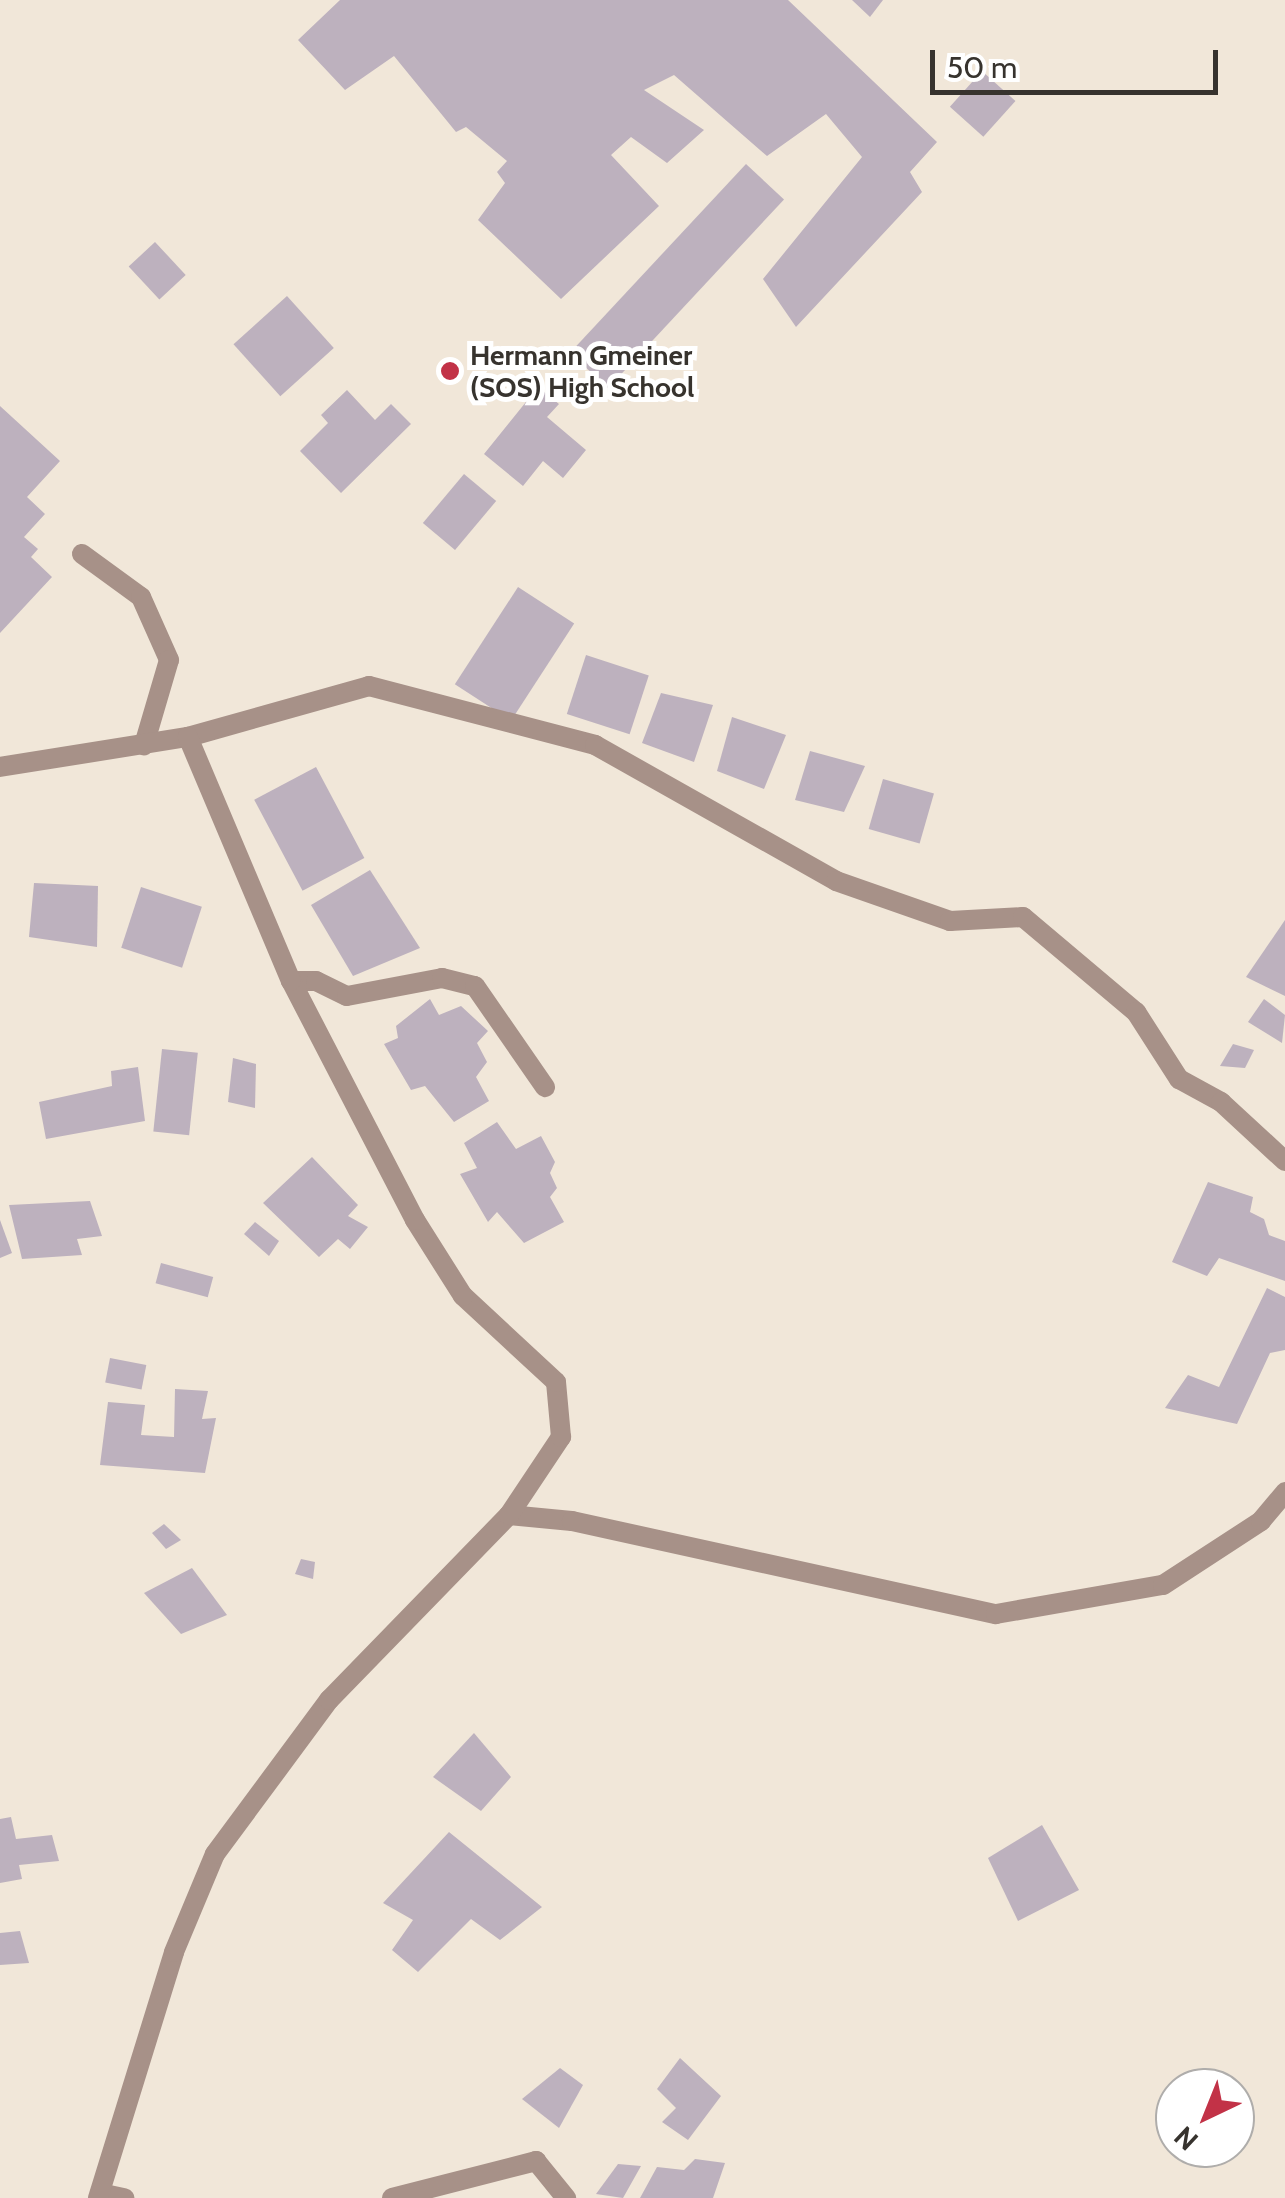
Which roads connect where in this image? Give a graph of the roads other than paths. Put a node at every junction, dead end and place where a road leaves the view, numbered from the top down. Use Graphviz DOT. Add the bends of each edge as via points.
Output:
graph roads {
  1 [pos="82,554"];
  2 [pos="188,737"];
  3 [pos="144,744"];
  4 [pos="0,766"];
  5 [pos="291,981"];
  6 [pos="545,1087"];
  7 [pos="1285,1162"];
  8 [pos="1285,1492"];
  9 [pos="509,1515"];
  10 [pos="99,2196"];
  11 [pos="124,2198"];
  12 [pos="392,2198"];
  13 [pos="566,2198"];
  1 -- 3 [label="street" via="141,597 169,660"];
  2 -- 3 [label="street"];
  2 -- 5 [label="street"];
  2 -- 7 [label="street" via="368,686 595,745 836,880 950,921 1023,917 1136,1012 1178,1079 1221,1102"];
  3 -- 4 [label="street"];
  5 -- 6 [label="street" via="316,981 348,996 442,978 475,986"];
  5 -- 9 [label="street" via="415,1220 462,1296 556,1382 561,1437"];
  8 -- 9 [label="street" via="1261,1521 1163,1585 996,1614 572,1521"];
  9 -- 10 [label="street" via="329,1700 215,1854 174,1952"];
  10 -- 11 [label="street"];
  12 -- 13 [label="street" via="536,2161"];
}
